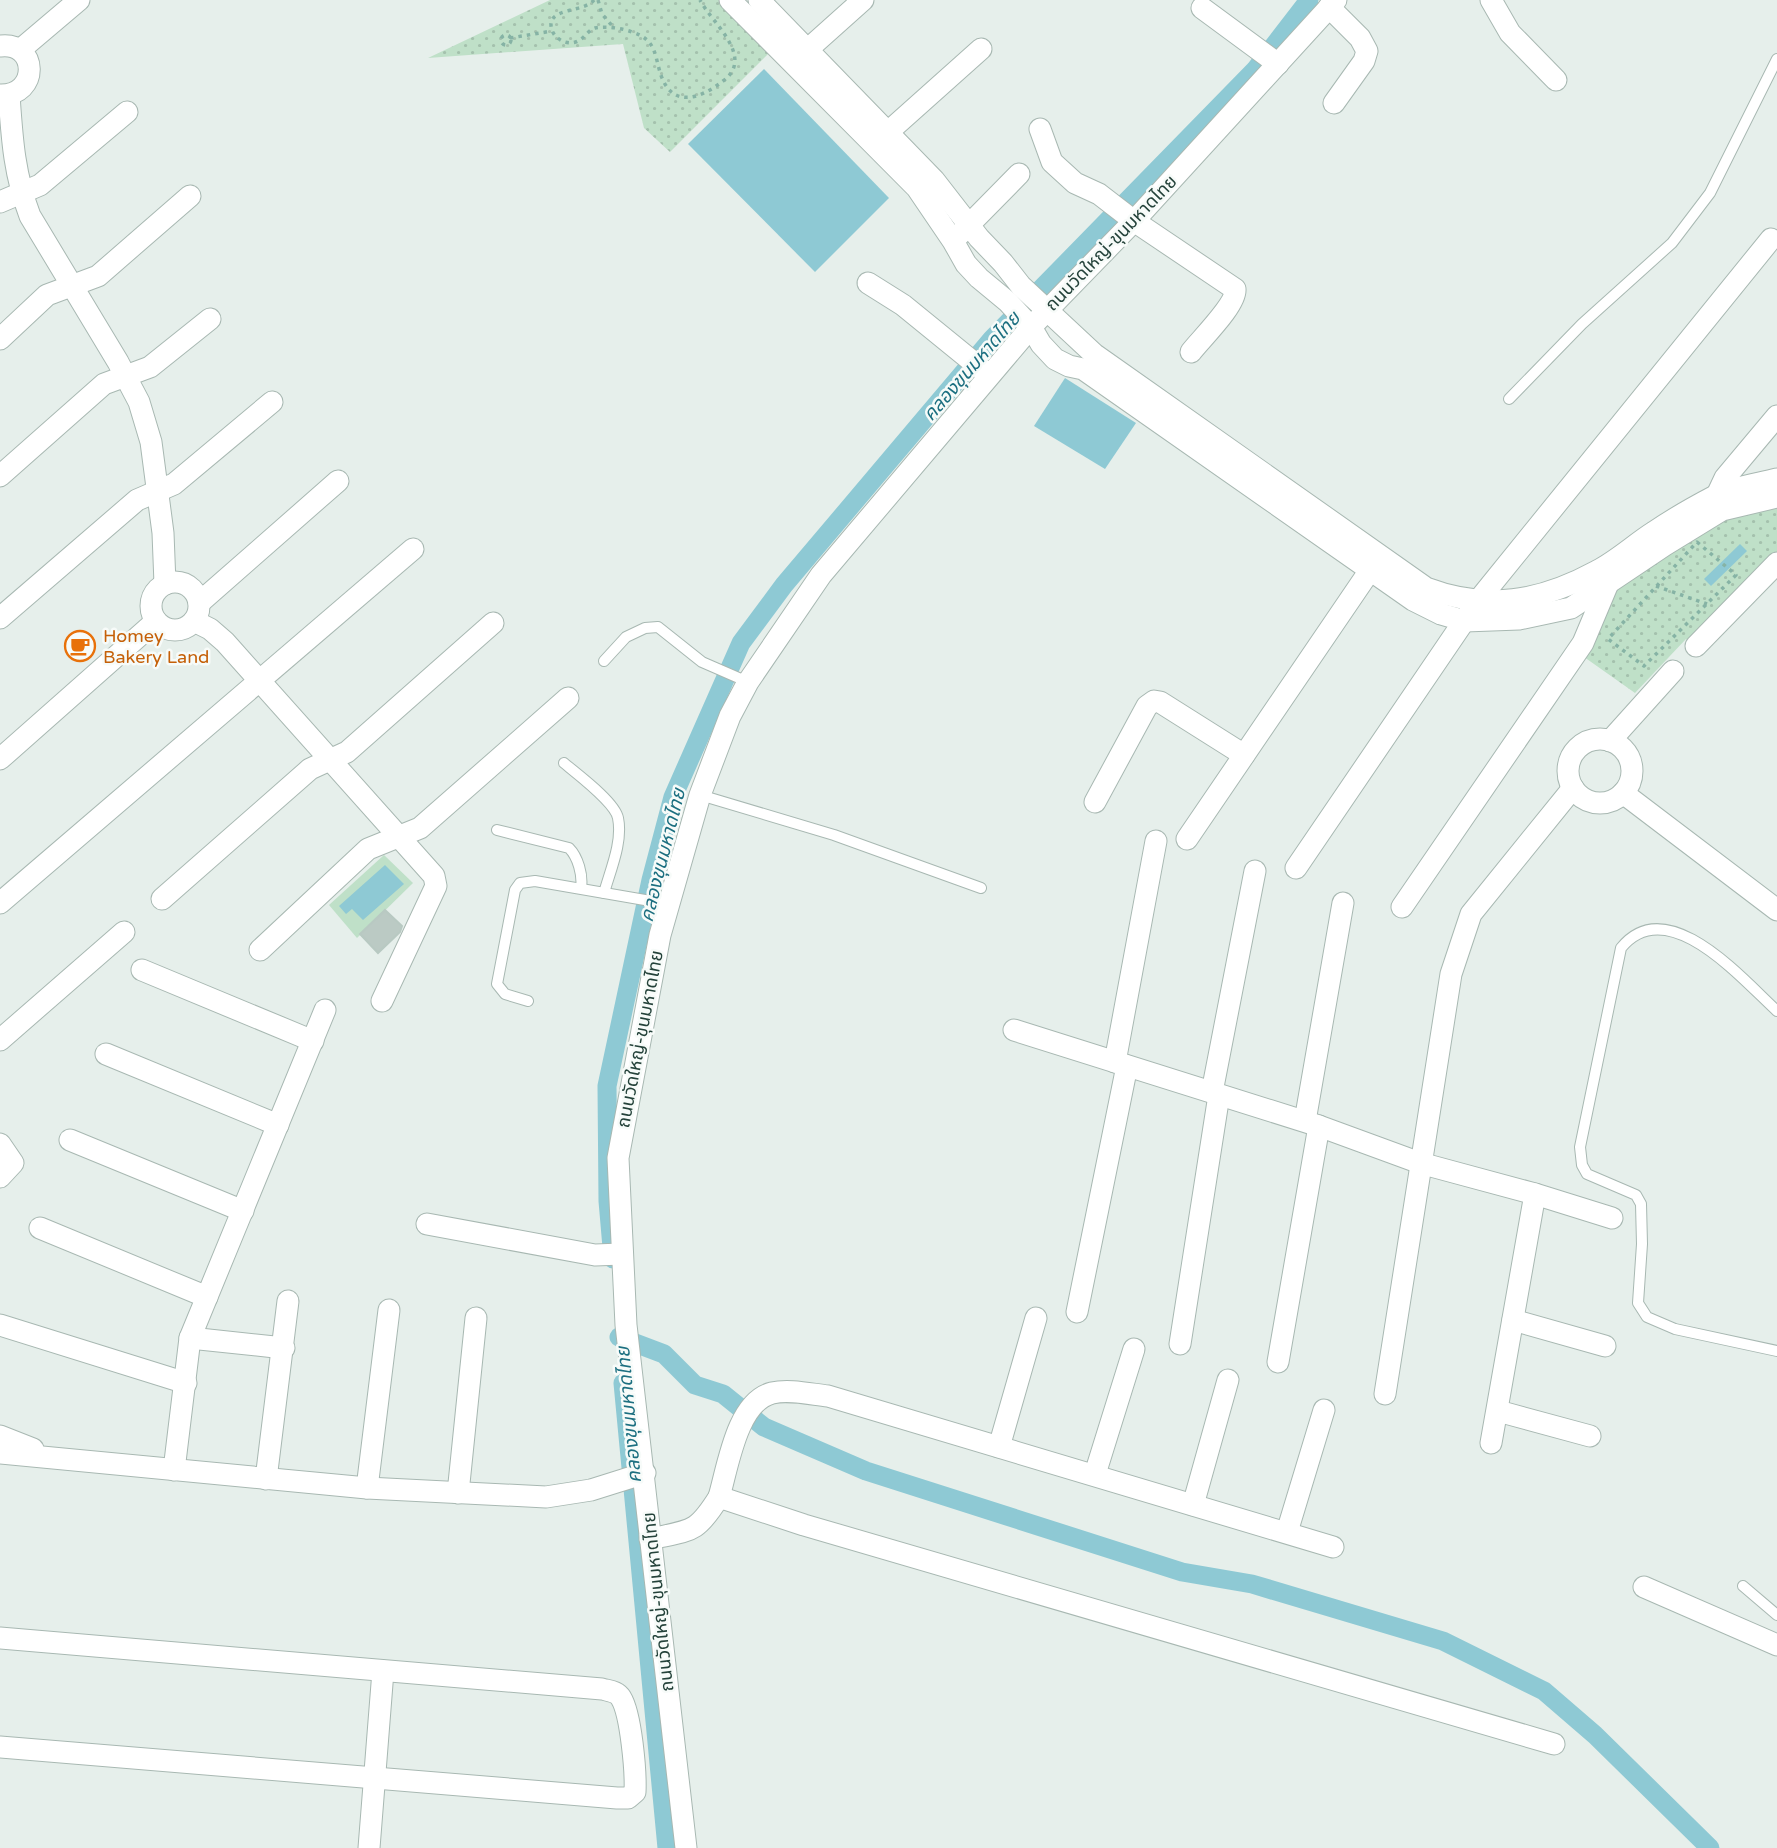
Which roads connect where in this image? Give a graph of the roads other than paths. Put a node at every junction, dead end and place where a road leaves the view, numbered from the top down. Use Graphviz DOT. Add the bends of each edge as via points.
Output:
graph roads {
  1 [pos="79,0"];
  2 [pos="730,0"];
  3 [pos="759,0"];
  4 [pos="863,0"];
  5 [pos="1491,0"];
  6 [pos="1333,4"];
  7 [pos="1202,8"];
  8 [pos="10,48"];
  9 [pos="981,49"];
  10 [pos="800,56"];
  11 [pos="1777,59"];
  12 [pos="1274,62"];
  13 [pos="1556,80"];
  14 [pos="5,95"];
  15 [pos="1334,103"];
  16 [pos="127,112"];
  17 [pos="1040,129"];
  18 [pos="881,138"];
  19 [pos="1019,174"];
  20 [pos="21,193"];
  21 [pos="190,196"];
  22 [pos="0,202"];
  23 [pos="1128,217"];
  24 [pos="968,225"];
  25 [pos="1772,239"];
  26 [pos="953,241"];
  27 [pos="868,283"];
  28 [pos="73,286"];
  29 [pos="1014,294"];
  30 [pos="1046,310"];
  31 [pos="211,319"];
  32 [pos="1031,327"];
  33 [pos="0,339"];
  34 [pos="1191,352"];
  35 [pos="1089,361"];
  36 [pos="983,371"];
  37 [pos="126,376"];
  38 [pos="1509,399"];
  39 [pos="272,402"];
  40 [pos="1777,416"];
  41 [pos="0,477"];
  42 [pos="1777,479"];
  43 [pos="338,481"];
  44 [pos="158,492"];
  45 [pos="1777,497"];
  46 [pos="1720,502"];
  47 [pos="413,550"];
  48 [pos="1375,563"];
  49 [pos="1777,563"];
  50 [pos="1603,578"];
  51 [pos="165,584"];
  52 [pos="1477,602"];
  53 [pos="197,612"];
  54 [pos="0,618"];
  55 [pos="156,621"];
  56 [pos="1465,621"];
  57 [pos="492,623"];
  58 [pos="1696,646"];
  59 [pos="604,661"];
  60 [pos="1673,671"];
  61 [pos="742,680"];
  62 [pos="259,681"];
  63 [pos="569,698"];
  64 [pos="1610,741"];
  65 [pos="1244,755"];
  66 [pos="0,758"];
  67 [pos="329,760"];
  68 [pos="564,763"];
  69 [pos="1573,788"];
  70 [pos="1623,793"];
  71 [pos="700,795"];
  72 [pos="1095,802"];
  73 [pos="497,830"];
  74 [pos="399,837"];
  75 [pos="1187,839"];
  76 [pos="1156,841"];
  77 [pos="1296,868"];
  78 [pos="1255,871"];
  79 [pos="581,888"];
  80 [pos="981,888"];
  81 [pos="604,894"];
  82 [pos="162,899"];
  83 [pos="0,903"];
  84 [pos="661,903"];
  85 [pos="1343,903"];
  86 [pos="1402,907"];
  87 [pos="1777,910"];
  88 [pos="124,932"];
  89 [pos="260,950"];
  90 [pos="142,970"];
  91 [pos="382,1001"];
  92 [pos="528,1001"];
  93 [pos="326,1010"];
  94 [pos="1777,1011"];
  95 [pos="1014,1030"];
  96 [pos="0,1040"];
  97 [pos="313,1041"];
  98 [pos="106,1054"];
  99 [pos="1121,1064"];
  100 [pos="1216,1093"];
  101 [pos="1312,1124"];
  102 [pos="278,1125"];
  103 [pos="70,1140"];
  104 [pos="0,1144"];
  105 [pos="1420,1163"];
  106 [pos="0,1177"];
  107 [pos="1535,1194"];
  108 [pos="243,1211"];
  109 [pos="1612,1218"];
  110 [pos="427,1224"];
  111 [pos="40,1228"];
  112 [pos="611,1254"];
  113 [pos="207,1297"];
  114 [pos="288,1301"];
  115 [pos="389,1310"];
  116 [pos="1077,1312"];
  117 [pos="476,1318"];
  118 [pos="1036,1318"];
  119 [pos="1513,1320"];
  120 [pos="0,1325"];
  121 [pos="190,1338"];
  122 [pos="1180,1344"];
  123 [pos="1605,1346"];
  124 [pos="284,1348"];
  125 [pos="1134,1349"];
  126 [pos="1777,1351"];
  127 [pos="1278,1362"];
  128 [pos="1228,1380"];
  129 [pos="186,1383"];
  130 [pos="1385,1394"];
  131 [pos="1324,1410"];
  132 [pos="1498,1411"];
  133 [pos="0,1436"];
  134 [pos="1590,1436"];
  135 [pos="1492,1443"];
  136 [pos="999,1447"];
  137 [pos="0,1453"];
  138 [pos="61,1459"];
  139 [pos="174,1470"];
  140 [pos="1094,1474"];
  141 [pos="639,1475"];
  142 [pos="266,1479"];
  143 [pos="367,1488"];
  144 [pos="458,1493"];
  145 [pos="719,1497"];
  146 [pos="1194,1505"];
  147 [pos="1287,1532"];
  148 [pos="650,1539"];
  149 [pos="1333,1547"];
  150 [pos="1742,1586"];
  151 [pos="1644,1587"];
  152 [pos="1777,1615"];
  153 [pos="0,1638"];
  154 [pos="1777,1646"];
  155 [pos="383,1671"];
  156 [pos="1554,1744"];
  157 [pos="0,1747"];
  158 [pos="375,1777"];
  159 [pos="369,1848"];
  160 [pos="686,1848"];
  1 -- 8 [label="street"];
  2 -- 10 [label="street"];
  3 -- 10 [label="street"];
  4 -- 10 [label="street"];
  5 -- 13 [label="street" via="1510,33"];
  6 -- 12 [label="street, ถนนวัดใหญ่-ขุนมหาดไทย"];
  6 -- 15 [label="street" via="1367,51"];
  7 -- 12 [label="street"];
  8 -- 14 [label="street" via="26,57 30,72 23,87"];
  9 -- 18 [label="street"];
  10 -- 18 [label="street"];
  11 -- 38 [label="lane" via="1710,193 1672,243 1582,324"];
  12 -- 23 [label="street, ถนนวัดใหญ่-ขุนมหาดไทย"];
  14 -- 20 [label="street"];
  16 -- 20 [label="street" via="40,185"];
  17 -- 23 [label="street" via="1052,162 1075,183 1099,194"];
  18 -- 24 [label="street" via="934,180"];
  18 -- 26 [label="street"];
  19 -- 24 [label="street"];
  20 -- 22 [label="street"];
  20 -- 28 [label="street"];
  21 -- 28 [label="street" via="98,276"];
  23 -- 30 [label="street, ถนนวัดใหญ่-ขุนมหาดไทย"];
  23 -- 34 [label="street" via="1235,290 1228,307"];
  24 -- 26 [label="street"];
  24 -- 29 [label="street" via="1003,262"];
  25 -- 52 [label="street"];
  26 -- 29 [label="street" via="979,278"];
  27 -- 36 [label="street" via="903,305"];
  28 -- 33 [label="street" via="47,295"];
  28 -- 37 [label="street"];
  29 -- 30 [label="street"];
  29 -- 32 [label="street"];
  30 -- 32 [label="street, ถนนวัดใหญ่-ขุนมหาดไทย"];
  30 -- 35 [label="street"];
  31 -- 37 [label="street" via="150,367"];
  32 -- 35 [label="street" via="1055,359 1069,366"];
  32 -- 36 [label="street, ถนนวัดใหญ่-ขุนมหาดไทย"];
  35 -- 48 [label="street"];
  36 -- 61 [label="street, ถนนวัดใหญ่-ขุนมหาดไทย"];
  37 -- 41 [label="street" via="104,384"];
  37 -- 44 [label="street" via="151,442"];
  39 -- 44 [label="street" via="174,484"];
  40 -- 46 [label="street" via="1725,478"];
  42 -- 46 [label="street"];
  43 -- 53 [label="street"];
  44 -- 51 [label="street"];
  44 -- 54 [label="street" via="137,500"];
  45 -- 46 [label="street"];
  46 -- 50 [label="street" via="1665,545"];
  47 -- 62 [label="street"];
  48 -- 52 [label="street" via="1452,598"];
  48 -- 56 [label="street" via="1413,600"];
  48 -- 65 [label="street"];
  49 -- 58 [label="street"];
  50 -- 52 [label="street" via="1517,600"];
  50 -- 56 [label="street" via="1571,608 1519,620"];
  50 -- 86 [label="street" via="1583,643"];
  51 -- 53 [label="street" via="181,583 194,591"];
  51 -- 55 [label="street" via="151,602"];
  52 -- 56 [label="street"];
  53 -- 55 [label="street" via="181,630 165,629"];
  53 -- 62 [label="street"];
  55 -- 66 [label="street"];
  56 -- 77 [label="street"];
  57 -- 67 [label="street" via="346,752"];
  59 -- 61 [label="lane" via="626,637 658,627 702,662"];
  60 -- 64 [label="street"];
  61 -- 71 [label="street, ถนนวัดใหญ่-ขุนมหาดไทย"];
  62 -- 67 [label="street"];
  62 -- 83 [label="street"];
  63 -- 74 [label="street" via="420,828"];
  64 -- 69 [label="street" via="1598,739 1578,748 1568,767"];
  64 -- 70 [label="street" via="1630,759 1631,779"];
  65 -- 72 [label="street" via="1154,701 1147,706"];
  65 -- 75 [label="street"];
  67 -- 74 [label="street"];
  67 -- 82 [label="street" via="310,769"];
  68 -- 81 [label="lane" via="618,816 618,841"];
  69 -- 70 [label="street" via="1580,796 1600,803"];
  69 -- 105 [label="street" via="1471,914 1451,974"];
  70 -- 87 [label="street"];
  71 -- 80 [label="lane" via="834,835"];
  71 -- 84 [label="street, ถนนวัดใหญ่-ขุนมหาดไทย"];
  73 -- 79 [label="lane" via="569,848 582,879"];
  74 -- 89 [label="street" via="368,849"];
  74 -- 91 [label="street" via="434,876 436,886"];
  76 -- 99 [label="street"];
  78 -- 100 [label="street"];
  79 -- 81 [label="lane"];
  79 -- 92 [label="lane" via="527,880 515,891 497,984 505,995"];
  81 -- 84 [label="lane"];
  84 -- 112 [label="street, ถนนวัดใหญ่-ขุนมหาดไทย" via="660,935 618,1158"];
  85 -- 101 [label="street"];
  88 -- 96 [label="street"];
  90 -- 97 [label="street"];
  93 -- 97 [label="street"];
  94 -- 126 [label="lane" via="1704,945 1674,930 1630,936 1621,948 1580,1147 1581,1165 1587,1174 1636,1195 1641,1204 1638,1303 1647,1317 1675,1329"];
  95 -- 99 [label="street"];
  97 -- 102 [label="street"];
  98 -- 102 [label="street"];
  99 -- 100 [label="street"];
  99 -- 116 [label="street"];
  100 -- 101 [label="street"];
  100 -- 122 [label="street"];
  101 -- 105 [label="street"];
  101 -- 127 [label="street"];
  102 -- 108 [label="street"];
  103 -- 108 [label="street"];
  104 -- 106 [label="street" via="13,1163"];
  105 -- 107 [label="street"];
  105 -- 130 [label="street"];
  107 -- 109 [label="street"];
  107 -- 119 [label="street"];
  108 -- 113 [label="street"];
  110 -- 112 [label="street"];
  111 -- 113 [label="street"];
  112 -- 141 [label="street, ถนนวัดใหญ่-ขุนมหาดไทย" via="626,1325"];
  113 -- 121 [label="street"];
  114 -- 124 [label="street"];
  115 -- 143 [label="street"];
  117 -- 144 [label="street"];
  118 -- 136 [label="street"];
  119 -- 123 [label="street"];
  119 -- 132 [label="street"];
  120 -- 129 [label="street"];
  121 -- 124 [label="street"];
  121 -- 129 [label="street"];
  124 -- 142 [label="street"];
  125 -- 140 [label="street"];
  128 -- 146 [label="street"];
  129 -- 139 [label="street"];
  131 -- 147 [label="street"];
  132 -- 134 [label="street"];
  132 -- 135 [label="street"];
  133 -- 138 [label="street"];
  136 -- 140 [label="street"];
  136 -- 145 [label="street" via="828,1396 775,1392 755,1401 738,1429"];
  137 -- 138 [label="street"];
  138 -- 139 [label="street"];
  139 -- 142 [label="street"];
  140 -- 146 [label="street"];
  141 -- 144 [label="street" via="591,1490 546,1497"];
  141 -- 148 [label="street, ถนนวัดใหญ่-ขุนมหาดไทย"];
  142 -- 143 [label="street"];
  143 -- 144 [label="street"];
  145 -- 148 [label="street" via="697,1527"];
  145 -- 156 [label="street"];
  146 -- 147 [label="street"];
  147 -- 149 [label="street"];
  148 -- 160 [label="street, ถนนวัดใหญ่-ขุนมหาดไทย"];
  150 -- 152 [label="lane"];
  151 -- 154 [label="street"];
  153 -- 155 [label="street"];
  155 -- 158 [label="street"];
  155 -- 158 [label="street" via="615,1692 628,1717 635,1792 617,1798"];
  157 -- 158 [label="street"];
  158 -- 159 [label="street"];
}
